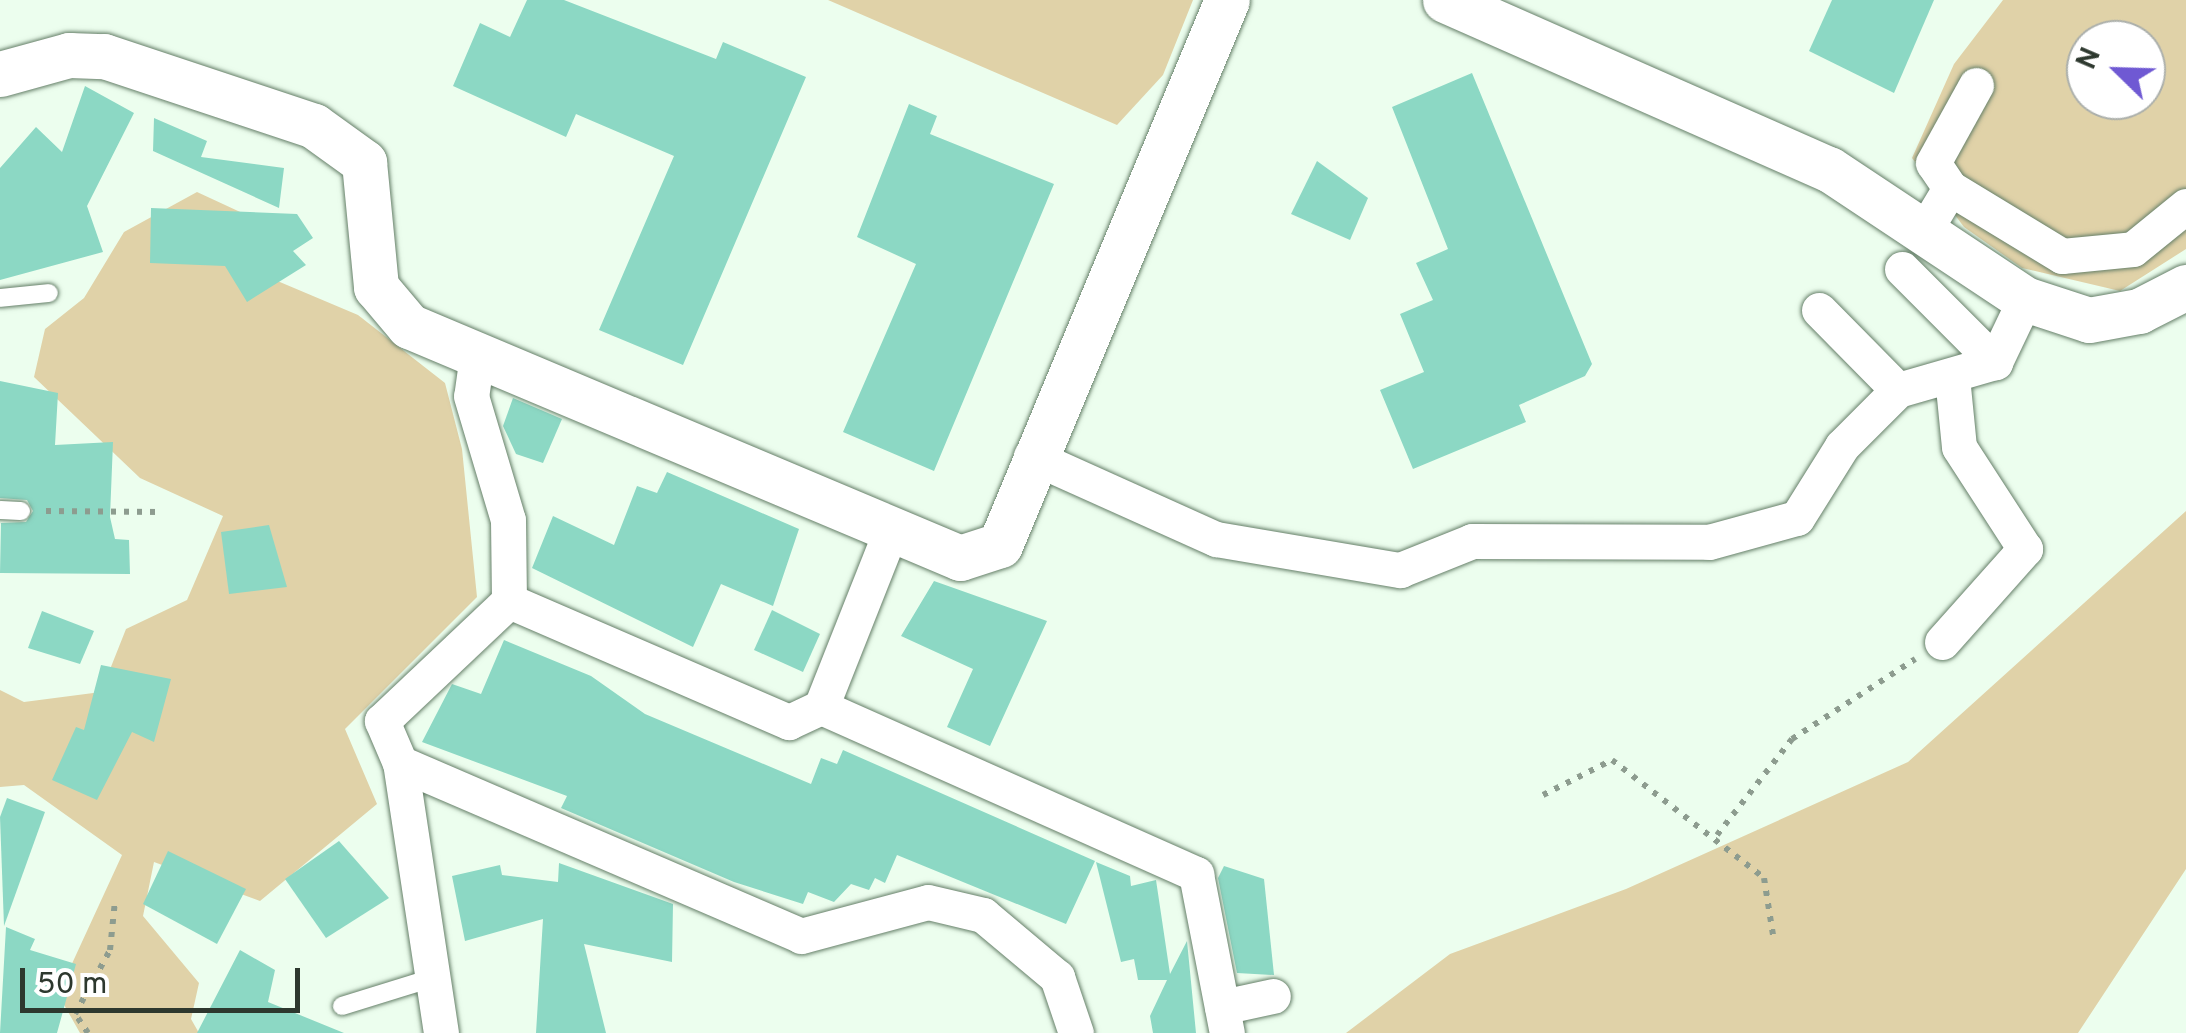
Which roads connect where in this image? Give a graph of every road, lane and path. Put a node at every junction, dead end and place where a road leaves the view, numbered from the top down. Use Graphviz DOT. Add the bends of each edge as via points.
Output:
graph roads {
  1 [pos="1227,0"];
  2 [pos="1445,0"];
  3 [pos="0,74"];
  4 [pos="1976,85"];
  5 [pos="1950,188"];
  6 [pos="2186,206"];
  7 [pos="1926,228"];
  8 [pos="1902,269"];
  9 [pos="2186,287"];
  10 [pos="49,293"];
  11 [pos="0,298"];
  12 [pos="2025,299"];
  13 [pos="1819,310"];
  14 [pos="476,362"];
  15 [pos="1995,362"];
  16 [pos="1952,378"];
  17 [pos="1898,390"];
  18 [pos="1032,456"];
  19 [pos="0,510"];
  20 [pos="21,510"];
  21 [pos="160,512"];
  22 [pos="891,530"];
  23 [pos="509,600"];
  24 [pos="1942,642"];
  25 [pos="821,706"];
  26 [pos="400,763"];
  27 [pos="1543,795"];
  28 [pos="1716,835"];
  29 [pos="115,901"];
  30 [pos="1774,941"];
  31 [pos="429,979"];
  32 [pos="1273,996"];
  33 [pos="342,1006"];
  34 [pos="1224,1020"];
  35 [pos="88,1033"];
  36 [pos="441,1033"];
  37 [pos="1076,1033"];
  1 -- 18 [label="street"];
  2 -- 7 [label="street" via="1828,168"];
  3 -- 14 [label="street" via="69,55 104,56 314,126 364,162 376,287 410,326"];
  4 -- 5 [label="street" via="1933,163"];
  5 -- 6 [label="street" via="2062,256 2133,249"];
  5 -- 7 [label="street"];
  7 -- 12 [label="street"];
  8 -- 15 [label="street"];
  9 -- 12 [label="street" via="2139,311 2089,320"];
  10 -- 11 [label="lane"];
  12 -- 15 [label="street"];
  13 -- 17 [label="street"];
  14 -- 22 [label="street"];
  14 -- 23 [label="street" via="471,396 508,520"];
  15 -- 16 [label="street"];
  16 -- 17 [label="street"];
  16 -- 24 [label="street" via="1958,447 2025,549"];
  17 -- 18 [label="street" via="1842,446 1797,518 1708,542 1472,541 1400,570 1216,538"];
  18 -- 22 [label="street" via="1000,545 960,558"];
  19 -- 20 [label="lane"];
  20 -- 21 [label="path"];
  22 -- 25 [label="street"];
  23 -- 25 [label="street" via="790,722"];
  23 -- 26 [label="street" via="382,722"];
  24 -- 28 [label="path" via="1792,739"];
  25 -- 34 [label="street" via="1196,874"];
  26 -- 31 [label="street" via="437,962"];
  26 -- 37 [label="street" via="801,936 928,902 984,914 1057,977"];
  27 -- 28 [label="path" via="1612,760"];
  28 -- 30 [label="path" via="1764,878"];
  29 -- 35 [label="path" via="110,950 74,1014"];
  31 -- 33 [label="lane"];
  31 -- 36 [label="street"];
  32 -- 34 [label="street"];
}
